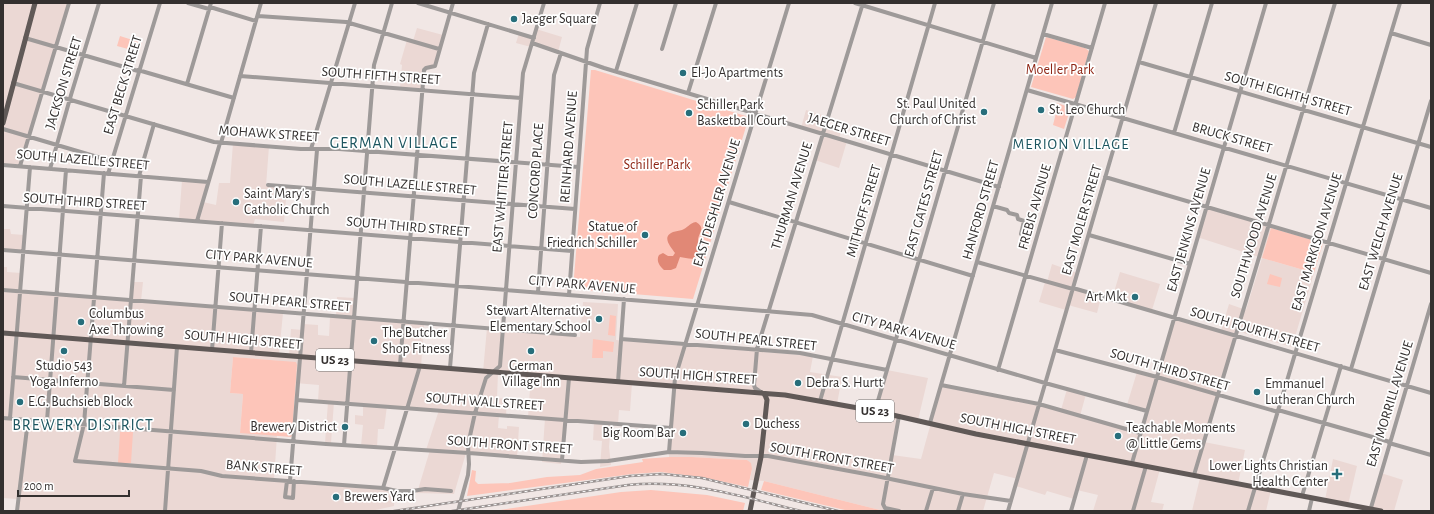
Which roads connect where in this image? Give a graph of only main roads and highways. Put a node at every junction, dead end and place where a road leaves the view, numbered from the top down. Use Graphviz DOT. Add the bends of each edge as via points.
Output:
graph roads {
  1 [pos="36,3"];
  2 [pos="13,85"];
  3 [pos="3,110"];
  4 [pos="3,123"];
  5 [pos="3,334"];
  6 [pos="762,393"];
  7 [pos="1370,510"];
  8 [pos="750,511"];
  9 [pos="1381,511"];
  1 -- 2 [label="main road"];
  2 -- 3 [label="main road"];
  2 -- 4 [label="main road"];
  5 -- 6 [label="main road, SOUTH HIGH STREET / US 23"];
  6 -- 7 [label="main road, SOUTH HIGH STREET / US 23" via="899,416"];
  6 -- 8 [label="main road" via="767,400 762,457"];
  7 -- 9 [label="main road, SOUTH HIGH STREET / US 23"];
}
